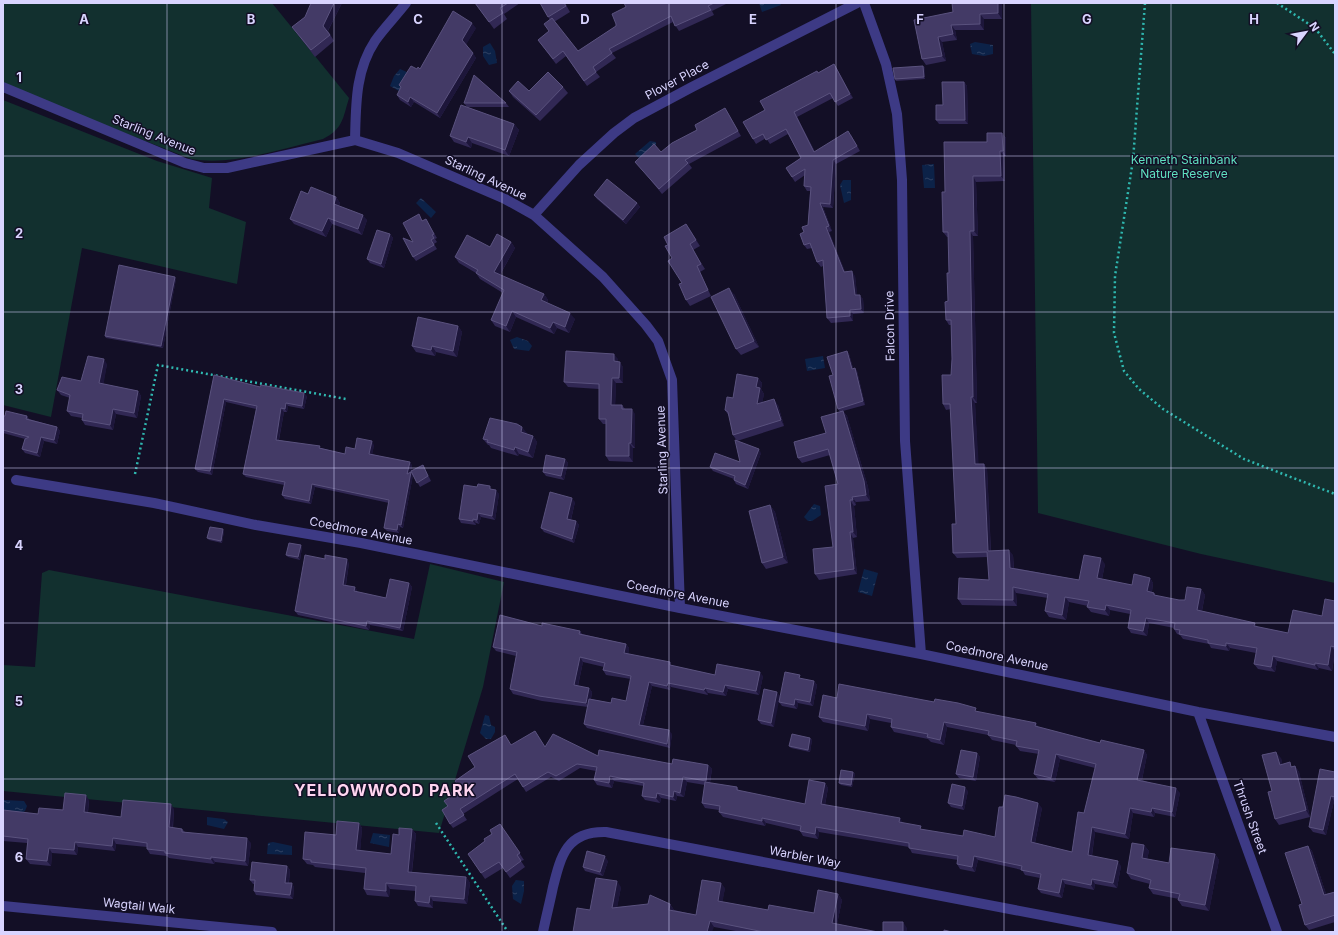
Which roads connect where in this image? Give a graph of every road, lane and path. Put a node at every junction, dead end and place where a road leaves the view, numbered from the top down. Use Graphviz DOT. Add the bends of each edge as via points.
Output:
graph roads {
  1 [pos="406,3"];
  2 [pos="857,3"];
  3 [pos="864,3"];
  4 [pos="1145,3"];
  5 [pos="1277,3"];
  6 [pos="1335,54"];
  7 [pos="3,87"];
  8 [pos="355,140"];
  9 [pos="534,215"];
  10 [pos="346,399"];
  11 [pos="135,474"];
  12 [pos="16,480"];
  13 [pos="1335,494"];
  14 [pos="680,608"];
  15 [pos="921,654"];
  16 [pos="1198,712"];
  17 [pos="1335,737"];
  18 [pos="436,823"];
  19 [pos="3,906"];
  20 [pos="272,932"];
  21 [pos="508,932"];
  22 [pos="543,932"];
  23 [pos="1130,932"];
  24 [pos="1277,932"];
  1 -- 8 [label="street" via="374,42 363,67 356,97"];
  2 -- 9 [label="street, Plover Place" via="634,118 579,165"];
  3 -- 15 [label="street, Falcon Drive" via="886,64 897,114 902,180 905,441"];
  4 -- 13 [label="path" via="1133,160 1115,276 1114,333 1124,371 1139,389 1163,409 1212,441 1244,459"];
  5 -- 6 [label="path" via="1315,28"];
  7 -- 8 [label="street, Starling Avenue" via="184,164 204,168 227,168"];
  8 -- 9 [label="street, Starling Avenue" via="398,153 505,199"];
  9 -- 14 [label="street, Starling Avenue" via="603,277 646,325 658,341 665,357 672,380"];
  10 -- 11 [label="path" via="158,365"];
  12 -- 14 [label="street, Coedmore Avenue" via="154,503"];
  14 -- 15 [label="street, Coedmore Avenue"];
  15 -- 16 [label="street, Coedmore Avenue"];
  16 -- 17 [label="street, Coedmore Avenue"];
  16 -- 24 [label="street, Thrush Street"];
  18 -- 21 [label="path"];
  19 -- 20 [label="street, Wagtail Walk"];
  22 -- 23 [label="street, Warbler Way" via="559,860 566,848 574,840 596,832 606,832"];
}
